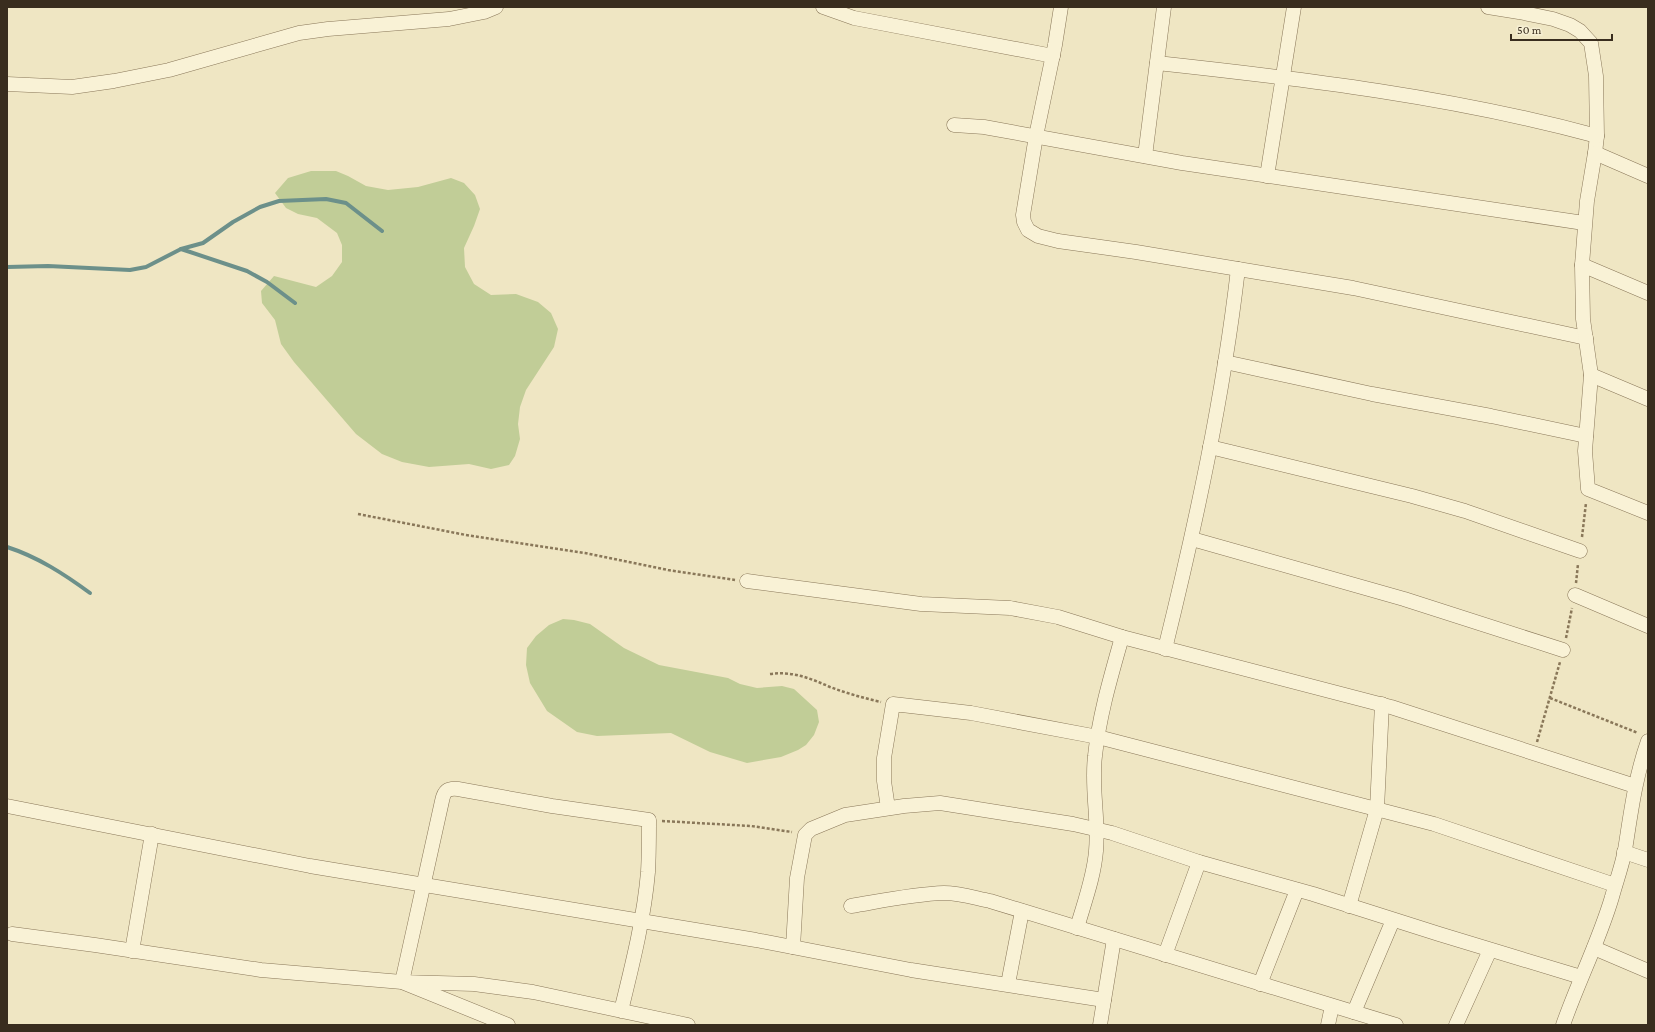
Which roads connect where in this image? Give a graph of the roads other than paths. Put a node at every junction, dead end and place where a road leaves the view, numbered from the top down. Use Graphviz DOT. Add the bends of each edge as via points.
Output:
graph roads {
  1 [pos="496,7"];
  2 [pos="823,7"];
  3 [pos="1060,7"];
  4 [pos="1164,7"];
  5 [pos="1294,7"];
  6 [pos="1488,7"];
  7 [pos="1053,56"];
  8 [pos="1157,63"];
  9 [pos="1283,77"];
  10 [pos="7,84"];
  11 [pos="954,125"];
  12 [pos="1036,136"];
  13 [pos="1597,136"];
  14 [pos="1595,153"];
  15 [pos="1145,156"];
  16 [pos="1267,176"];
  17 [pos="1648,176"];
  18 [pos="1584,223"];
  19 [pos="1582,265"];
  20 [pos="1238,269"];
  21 [pos="1648,292"];
  22 [pos="1586,338"];
  23 [pos="1225,362"];
  24 [pos="1591,375"];
  25 [pos="1648,399"];
  26 [pos="1586,436"];
  27 [pos="1210,447"];
  28 [pos="1648,513"];
  29 [pos="1192,539"];
  30 [pos="1580,551"];
  31 [pos="748,581"];
  32 [pos="1575,595"];
  33 [pos="1648,626"];
  34 [pos="1122,637"];
  35 [pos="1165,649"];
  36 [pos="1563,650"];
  37 [pos="1382,704"];
  38 [pos="1098,737"];
  39 [pos="1645,738"];
  40 [pos="1634,786"];
  41 [pos="7,806"];
  42 [pos="888,808"];
  43 [pos="1377,809"];
  44 [pos="1097,830"];
  45 [pos="152,834"];
  46 [pos="1624,852"];
  47 [pos="1648,860"];
  48 [pos="1199,862"];
  49 [pos="423,885"];
  50 [pos="1616,885"];
  51 [pos="1298,890"];
  52 [pos="851,906"];
  53 [pos="1349,906"];
  54 [pos="1022,911"];
  55 [pos="1393,920"];
  56 [pos="640,922"];
  57 [pos="1077,928"];
  58 [pos="12,934"];
  59 [pos="1114,939"];
  60 [pos="792,947"];
  61 [pos="1594,948"];
  62 [pos="1490,950"];
  63 [pos="132,951"];
  64 [pos="1165,955"];
  65 [pos="1648,971"];
  66 [pos="1581,977"];
  67 [pos="402,982"];
  68 [pos="1008,984"];
  69 [pos="1260,984"];
  70 [pos="1104,1000"];
  71 [pos="1332,1006"];
  72 [pos="621,1011"];
  73 [pos="1354,1012"];
  74 [pos="508,1025"];
  75 [pos="688,1025"];
  76 [pos="1100,1025"];
  77 [pos="1328,1025"];
  78 [pos="1396,1025"];
  79 [pos="1456,1025"];
  80 [pos="1563,1025"];
  1 -- 10 [label="street" via="449,19 299,33 169,70 114,81 52,88"];
  2 -- 7 [label="street" via="854,18"];
  3 -- 7 [label="street"];
  4 -- 8 [label="street"];
  5 -- 9 [label="street"];
  6 -- 13 [label="street" via="1553,19 1570,25 1586,36 1591,44 1596,76"];
  7 -- 12 [label="street"];
  8 -- 9 [label="street"];
  8 -- 15 [label="street"];
  9 -- 13 [label="street" via="1490,110"];
  9 -- 16 [label="street"];
  11 -- 12 [label="street" via="984,127"];
  12 -- 15 [label="street"];
  12 -- 20 [label="street" via="1023,215 1028,230 1038,236 1058,241"];
  13 -- 14 [label="street"];
  14 -- 17 [label="street"];
  14 -- 18 [label="street"];
  15 -- 16 [label="street"];
  16 -- 18 [label="street"];
  18 -- 19 [label="street"];
  19 -- 21 [label="street"];
  19 -- 22 [label="street"];
  20 -- 22 [label="street" via="1353,288"];
  20 -- 23 [label="street"];
  22 -- 24 [label="street"];
  23 -- 26 [label="street"];
  23 -- 27 [label="street"];
  24 -- 25 [label="street"];
  24 -- 26 [label="street"];
  26 -- 28 [label="street" via="1588,489"];
  27 -- 29 [label="street"];
  27 -- 30 [label="street" via="1412,496"];
  29 -- 35 [label="street"];
  29 -- 36 [label="street" via="1404,599"];
  31 -- 34 [label="street" via="921,604 1010,608 1058,617"];
  32 -- 33 [label="street"];
  34 -- 35 [label="street"];
  34 -- 38 [label="street"];
  35 -- 37 [label="street"];
  37 -- 40 [label="street"];
  37 -- 43 [label="street"];
  38 -- 42 [label="street" via="971,713 893,704 884,758"];
  38 -- 43 [label="street"];
  38 -- 44 [label="street" via="1093,773"];
  39 -- 40 [label="street"];
  40 -- 46 [label="street"];
  41 -- 45 [label="street"];
  42 -- 44 [label="street" via="940,803"];
  42 -- 60 [label="street" via="845,815 811,829 805,835 797,878"];
  43 -- 50 [label="street" via="1434,824"];
  43 -- 53 [label="street"];
  44 -- 48 [label="street" via="1149,844"];
  44 -- 57 [label="street" via="1095,864"];
  45 -- 49 [label="street" via="310,866"];
  45 -- 63 [label="street"];
  46 -- 47 [label="street"];
  46 -- 50 [label="street"];
  48 -- 51 [label="street"];
  48 -- 64 [label="street"];
  49 -- 56 [label="street"];
  49 -- 56 [label="street" via="444,793 450,788 649,820 648,873"];
  49 -- 67 [label="street"];
  50 -- 61 [label="street"];
  51 -- 53 [label="street"];
  51 -- 69 [label="street"];
  52 -- 54 [label="street" via="945,893 990,901"];
  53 -- 55 [label="street"];
  54 -- 57 [label="street"];
  54 -- 68 [label="street"];
  55 -- 62 [label="street"];
  55 -- 73 [label="street"];
  56 -- 60 [label="street"];
  56 -- 72 [label="street"];
  57 -- 59 [label="street"];
  58 -- 63 [label="street"];
  59 -- 64 [label="street"];
  59 -- 70 [label="street"];
  60 -- 68 [label="street" via="911,970"];
  61 -- 65 [label="street"];
  61 -- 66 [label="street"];
  62 -- 66 [label="street"];
  62 -- 79 [label="street"];
  63 -- 67 [label="street" via="261,970"];
  64 -- 69 [label="street"];
  66 -- 80 [label="street"];
  67 -- 72 [label="street" via="474,984 533,992"];
  67 -- 74 [label="street"];
  68 -- 70 [label="street"];
  69 -- 71 [label="street"];
  70 -- 76 [label="street"];
  71 -- 73 [label="street"];
  71 -- 77 [label="street"];
  72 -- 75 [label="street"];
  73 -- 78 [label="street"];
}
